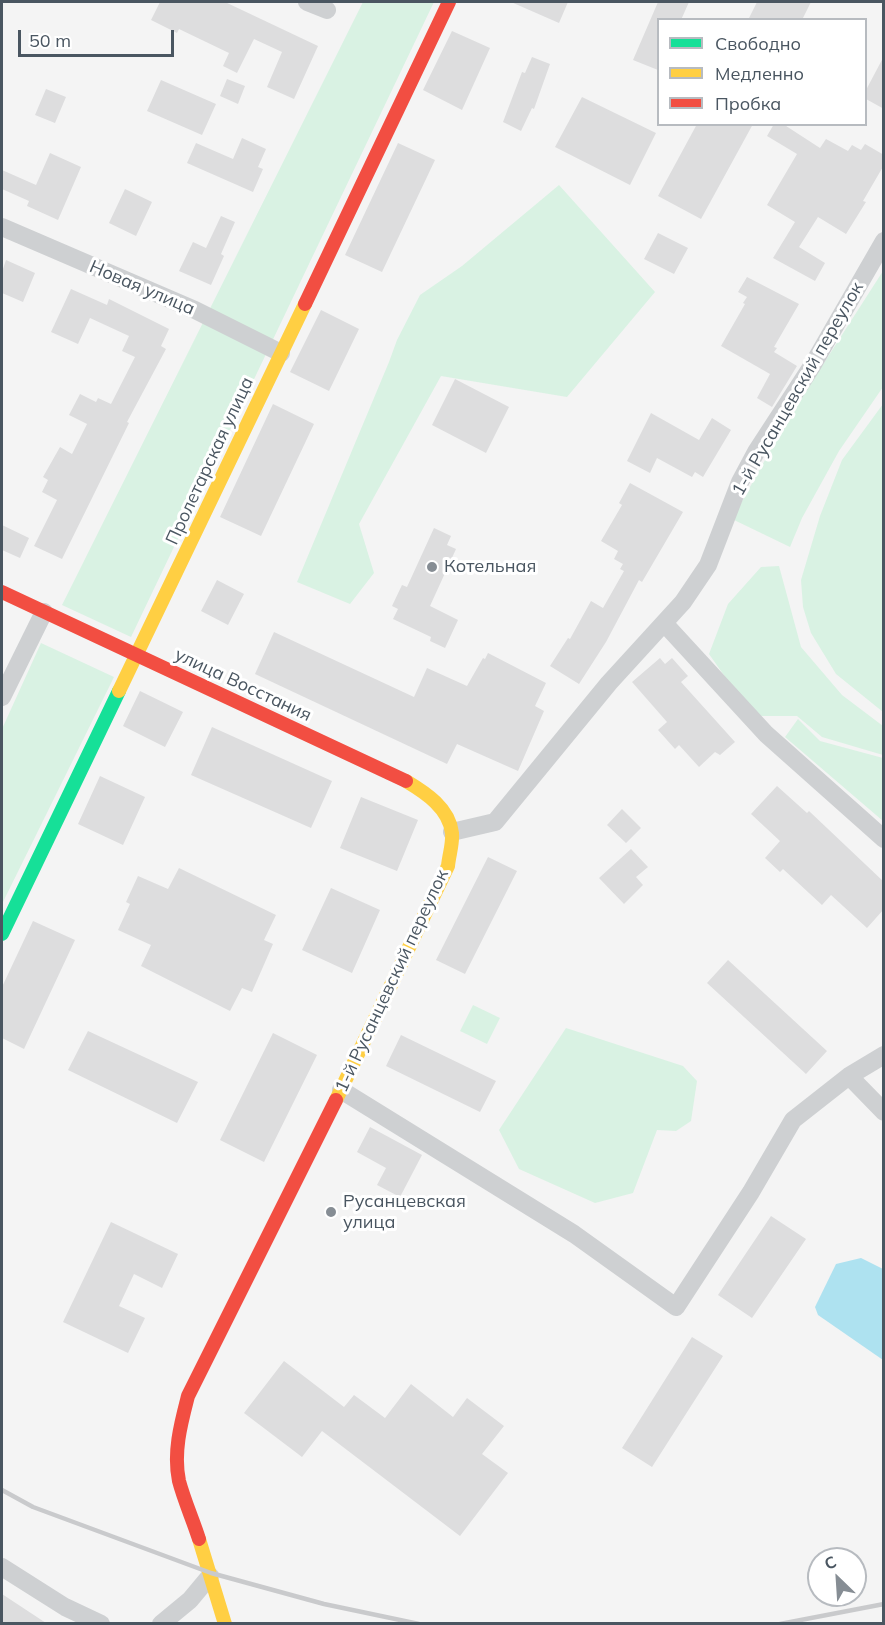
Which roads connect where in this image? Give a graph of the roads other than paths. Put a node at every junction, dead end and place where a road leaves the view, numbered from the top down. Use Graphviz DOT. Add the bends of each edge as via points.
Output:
graph roads {
  1 [pos="307,2"];
  2 [pos="448,2"];
  3 [pos="327,10"];
  4 [pos="2,227"];
  5 [pos="884,241"];
  6 [pos="280,353"];
  7 [pos="2,592"];
  8 [pos="44,612"];
  9 [pos="664,623"];
  10 [pos="136,655"];
  11 [pos="2,697"];
  12 [pos="452,832"];
  13 [pos="884,839"];
  14 [pos="2,934"];
  15 [pos="884,1055"];
  16 [pos="849,1077"];
  17 [pos="341,1090"];
  18 [pos="884,1112"];
  19 [pos="2,1567"];
  20 [pos="210,1576"];
  21 [pos="224,1621"];
  22 [pos="101,1623"];
  23 [pos="161,1623"];
  1 -- 3 [label="street"];
  2 -- 6 [label="street, Пролетарская улица"];
  4 -- 6 [label="street, Новая улица" via="195,310"];
  5 -- 9 [label="street, 1-й Русанцевский переулок" via="812,366 756,452 708,565"];
  6 -- 10 [label="street, Пролетарская улица"];
  7 -- 8 [label="street, улица Восстания"];
  8 -- 10 [label="street, улица Восстания"];
  8 -- 11 [label="street"];
  9 -- 12 [label="street, 1-й Русанцевский переулок" via="609,683 495,822"];
  9 -- 13 [label="street" via="766,734"];
  10 -- 12 [label="street, улица Восстания" via="427,793 444,812"];
  10 -- 14 [label="street, Пролетарская улица"];
  12 -- 17 [label="street, 1-й Русанцевский переулок" via="448,866"];
  15 -- 16 [label="street"];
  16 -- 17 [label="street" via="793,1120 676,1306 574,1234"];
  16 -- 18 [label="street"];
  17 -- 20 [label="street, 1-й Русанцевский переулок" via="188,1396 177,1454 179,1480"];
  19 -- 22 [label="street" via="65,1607"];
  20 -- 21 [label="street, 1-й Русанцевский переулок"];
  20 -- 23 [label="street" via="190,1600"];
}
